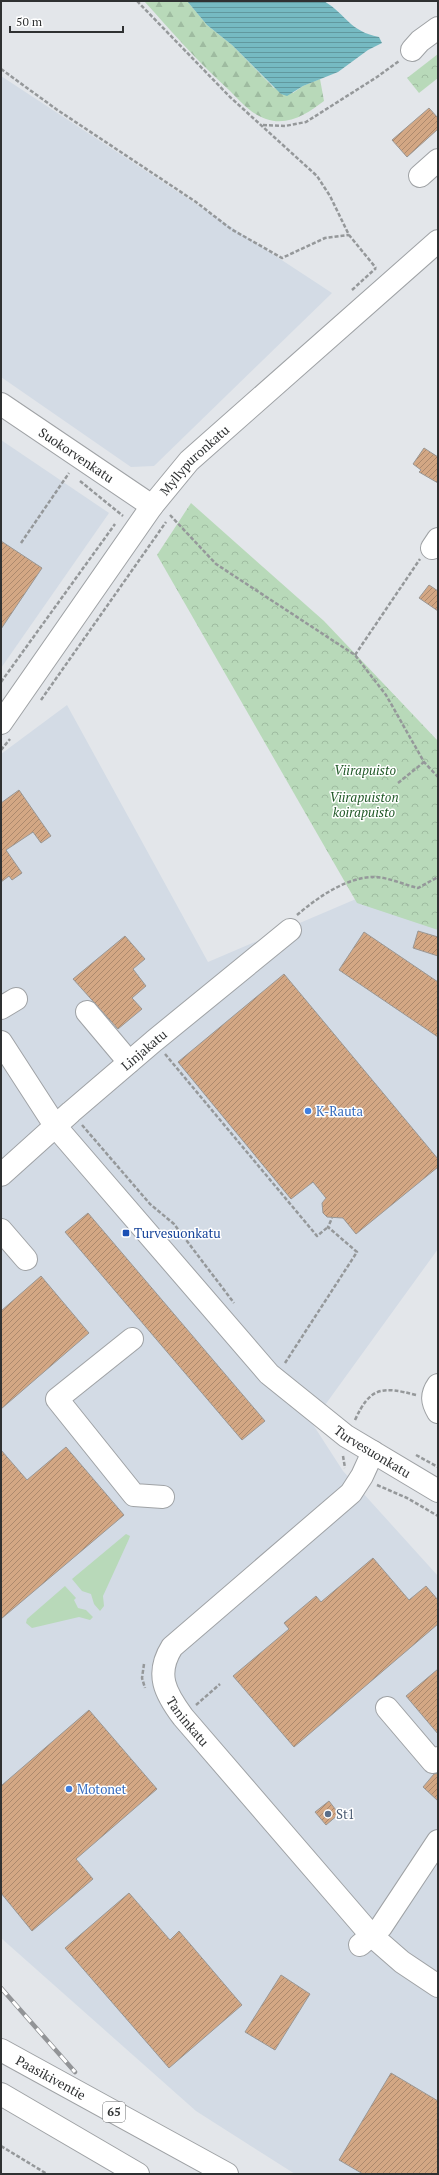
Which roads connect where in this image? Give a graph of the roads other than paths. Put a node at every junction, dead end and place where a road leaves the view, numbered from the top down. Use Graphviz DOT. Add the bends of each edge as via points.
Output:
graph roads {
  1 [pos="438,28"];
  2 [pos="412,50"];
  3 [pos="438,160"];
  4 [pos="420,176"];
  5 [pos="438,241"];
  6 [pos="1,404"];
  7 [pos="161,510"];
  8 [pos="7,729"];
  9 [pos="290,930"];
  10 [pos="87,1012"];
  11 [pos="1,1042"];
  12 [pos="129,1062"];
  13 [pos="64,1119"];
  14 [pos="1,1175"];
  15 [pos="1,1230"];
  16 [pos="26,1258"];
  17 [pos="132,1339"];
  18 [pos="373,1452"];
  19 [pos="438,1491"];
  20 [pos="163,1497"];
  21 [pos="387,1708"];
  22 [pos="438,1758"];
  23 [pos="438,1841"];
  24 [pos="365,1940"];
  25 [pos="438,1986"];
  26 [pos="1,2050"];
  27 [pos="1,2094"];
  28 [pos="138,2174"];
  29 [pos="228,2174"];
  1 -- 2 [label="main road"];
  3 -- 4 [label="main road"];
  5 -- 7 [label="main road, Myllypuronkatu" via="209,442 173,479"];
  6 -- 7 [label="main road, Suokorvenkatu"];
  7 -- 8 [label="main road, Myllypuronkatu"];
  9 -- 12 [label="main road, Linjakatu"];
  10 -- 12 [label="main road"];
  11 -- 13 [label="main road, Turvesuonkatu"];
  12 -- 13 [label="main road, Linjakatu"];
  13 -- 14 [label="main road, Linjakatu"];
  13 -- 18 [label="main road, Turvesuonkatu" via="269,1374 354,1424"];
  15 -- 16 [label="main road"];
  17 -- 20 [label="main road" via="57,1399 134,1495"];
  18 -- 19 [label="main road, Turvesuonkatu"];
  18 -- 24 [label="main road, Taninkatu" via="350,1472 351,1493 183,1636 165,1658 163,1670 166,1691 183,1717"];
  21 -- 22 [label="main road" via="432,1762"];
  23 -- 24 [label="main road" via="398,1904 381,1927"];
  24 -- 25 [label="main road, Taninkatu"];
  26 -- 29 [label="main road, Paasikiventie / 65"];
  27 -- 28 [label="main road"];
}
